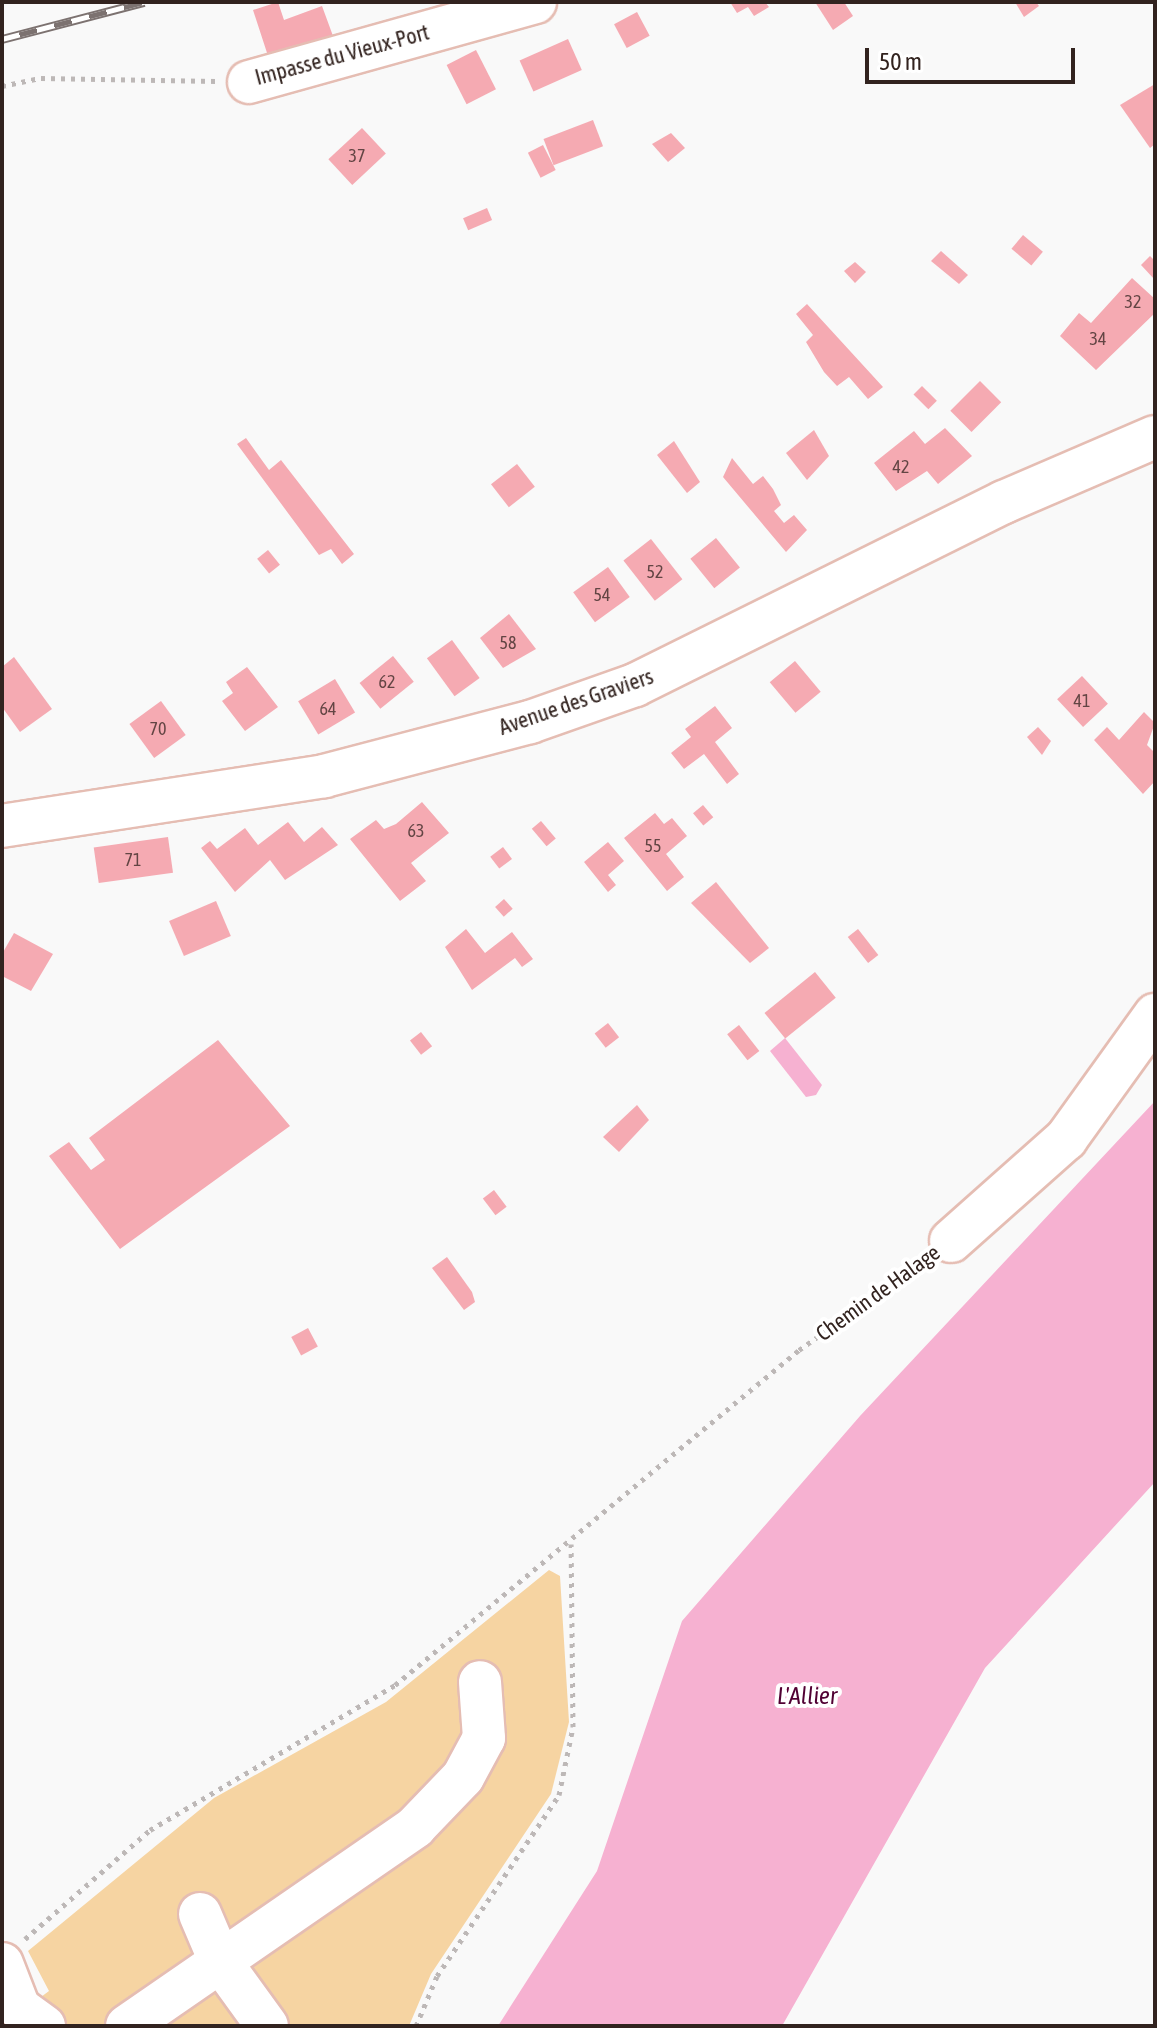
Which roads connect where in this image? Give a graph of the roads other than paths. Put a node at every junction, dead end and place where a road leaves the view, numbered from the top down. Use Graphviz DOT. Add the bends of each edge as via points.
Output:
graph roads {
  1 [pos="535,2"];
  2 [pos="249,82"];
  3 [pos="1155,437"];
  4 [pos="2,826"];
  5 [pos="1155,1015"];
  6 [pos="951,1241"];
  7 [pos="480,1682"];
  8 [pos="200,1914"];
  9 [pos="8,1957"];
  10 [pos="220,1961"];
  11 [pos="44,2026"];
  12 [pos="127,2026"];
  13 [pos="267,2026"];
  1 -- 2 [label="street, Impasse du Vieux-Port"];
  3 -- 4 [label="street, Avenue des Graviers" via="1004,502 635,685 530,722 324,776"];
  5 -- 6 [label="street, Chemin de Halage" via="1066,1139"];
  7 -- 10 [label="street" via="484,1738 463,1777 415,1827"];
  8 -- 10 [label="street"];
  9 -- 11 [label="street" via="19,2008"];
  10 -- 12 [label="street"];
  10 -- 13 [label="street"];
}
